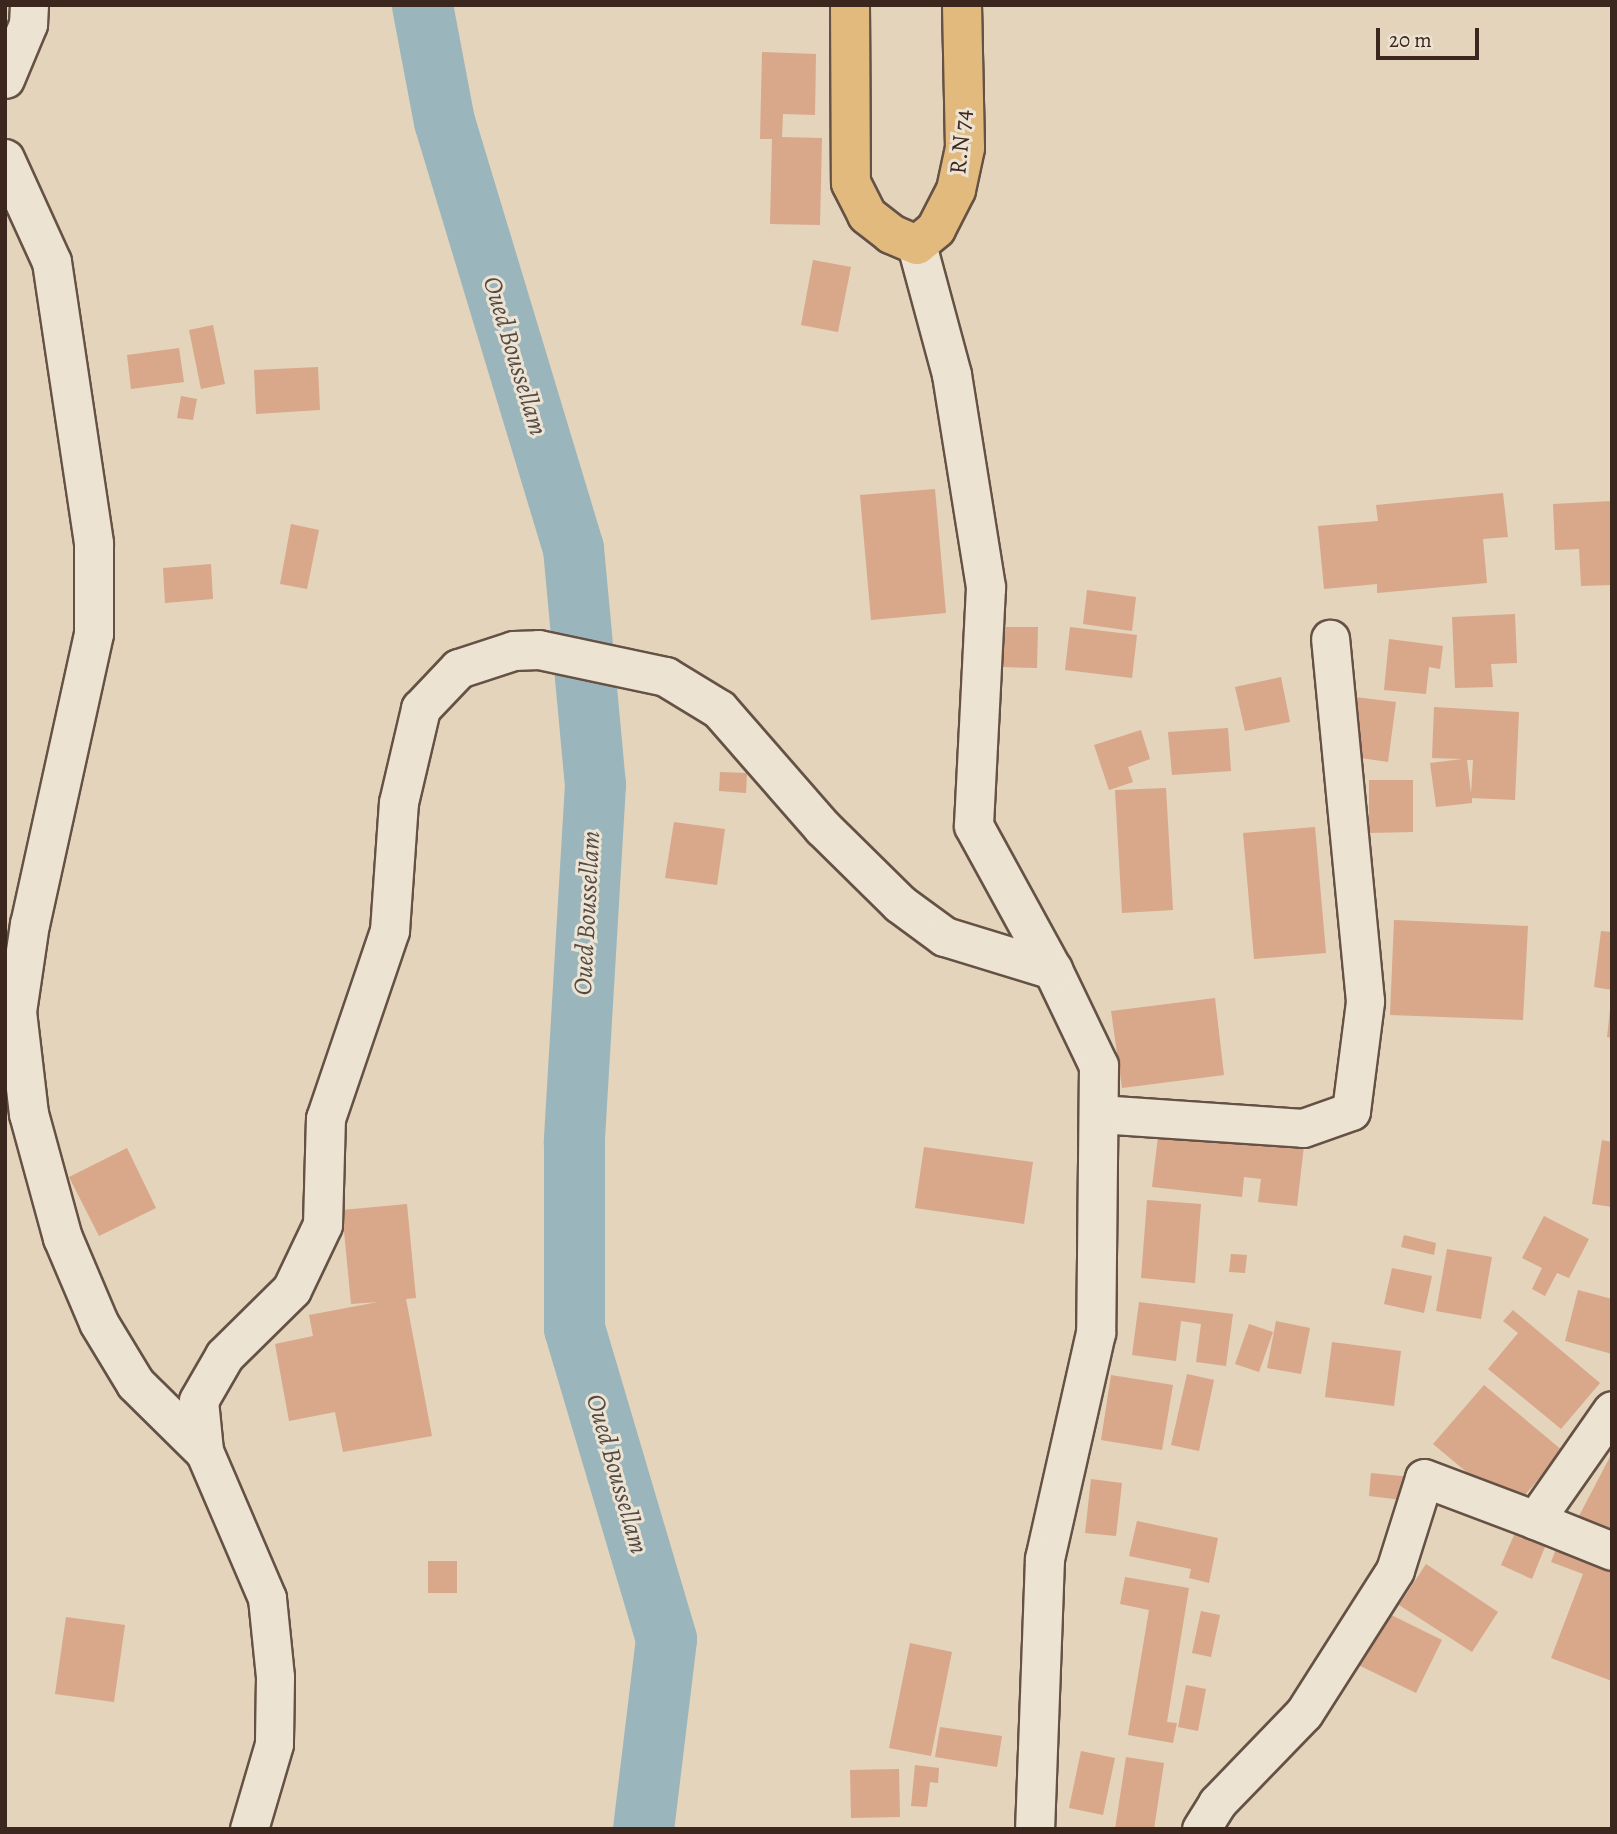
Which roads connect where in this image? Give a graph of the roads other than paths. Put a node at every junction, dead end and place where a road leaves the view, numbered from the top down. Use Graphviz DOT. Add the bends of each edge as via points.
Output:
graph roads {
  1 [pos="29,5"];
  2 [pos="850,5"];
  3 [pos="962,5"];
  4 [pos="5,79"];
  5 [pos="5,159"];
  6 [pos="916,245"];
  7 [pos="1330,639"];
  8 [pos="1053,970"];
  9 [pos="1099,1114"];
  10 [pos="1612,1410"];
  11 [pos="204,1451"];
  12 [pos="1535,1520"];
  13 [pos="1612,1551"];
  14 [pos="249,1829"];
  15 [pos="1035,1829"];
  16 [pos="1200,1829"];
  1 -- 4 [label="street" via="28,24"];
  2 -- 6 [label="main road" via="851,183 867,215"];
  3 -- 6 [label="main road, R.N 74" via="965,148 956,190 936,229"];
  5 -- 11 [label="street" via="52,261 94,544 94,634 30,924 17,1012 29,1114 63,1238 99,1324 136,1384"];
  6 -- 8 [label="street" via="952,375 986,588 974,826"];
  7 -- 9 [label="street" via="1365,1001 1351,1111 1303,1128"];
  8 -- 9 [label="street" via="1099,1066"];
  8 -- 11 [label="street" via="945,937 923,921 823,828 720,710 666,677 539,650 514,651 459,669 421,709 399,803 390,931 326,1119 323,1225 292,1290 225,1356 199,1401"];
  9 -- 15 [label="street" via="1096,1333 1045,1559"];
  10 -- 12 [label="street"];
  11 -- 14 [label="street" via="267,1598 275,1677 274,1744"];
  12 -- 13 [label="street"];
  12 -- 16 [label="street" via="1424,1478 1395,1570 1374,1604 1304,1713 1217,1803"];
}
